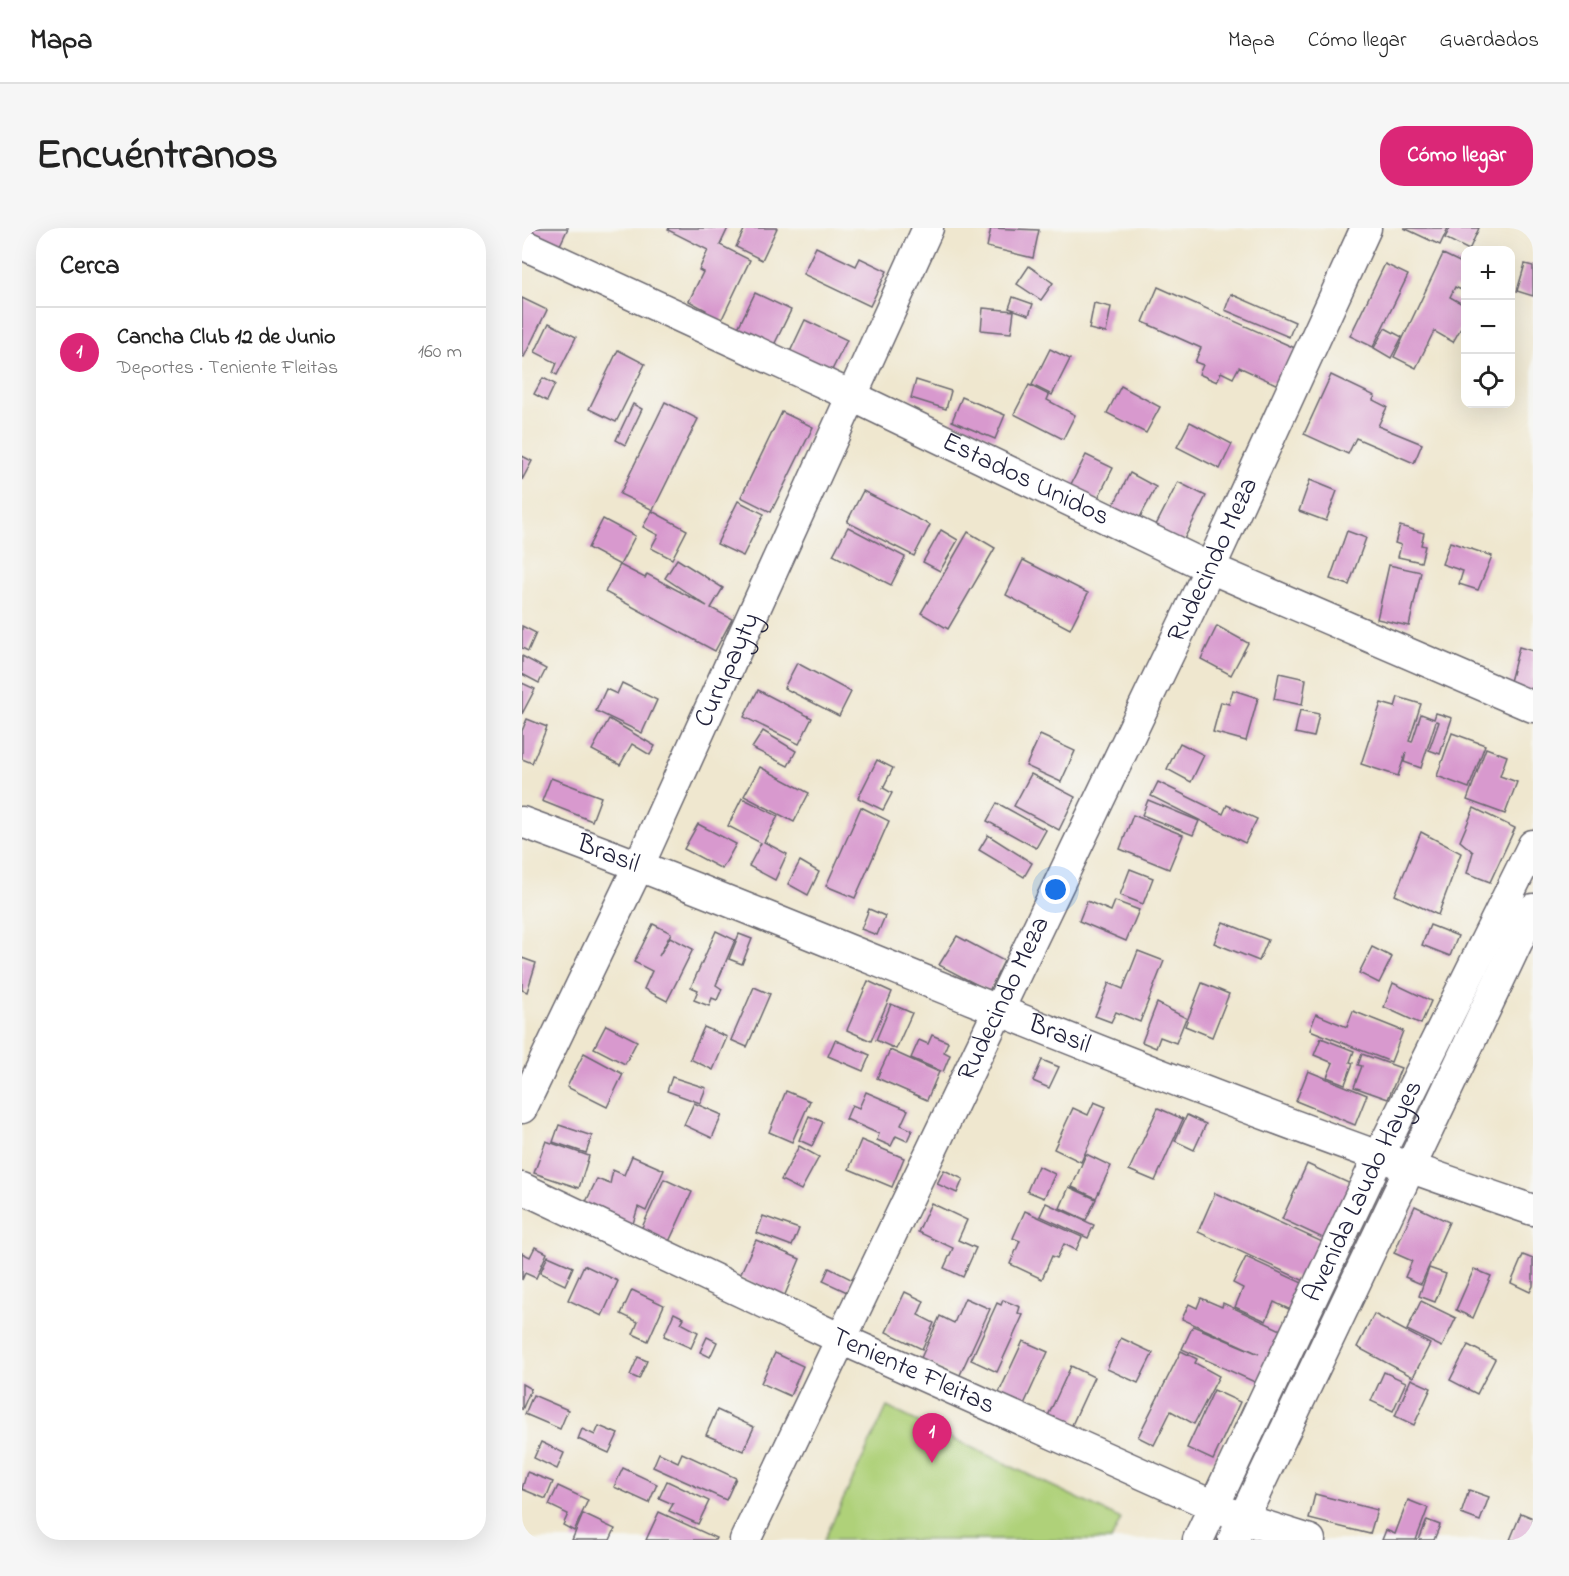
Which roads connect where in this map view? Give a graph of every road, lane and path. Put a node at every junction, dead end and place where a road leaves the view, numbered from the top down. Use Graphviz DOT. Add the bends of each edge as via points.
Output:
graph roads {
  1 [pos="928,228"];
  2 [pos="1366,228"];
  3 [pos="522,244"];
  4 [pos="854,397"];
  5 [pos="1210,568"];
  6 [pos="1533,707"];
  7 [pos="522,822"];
  8 [pos="1533,845"];
  9 [pos="639,865"];
  10 [pos="1533,909"];
  11 [pos="997,1010"];
  12 [pos="522,1108"];
  13 [pos="1379,1156"];
  14 [pos="1411,1170"];
  15 [pos="522,1188"];
  16 [pos="1533,1210"];
  17 [pos="841,1339"];
  18 [pos="1215,1504"];
  19 [pos="1238,1529"];
  20 [pos="745,1540"];
  21 [pos="1198,1540"];
  22 [pos="1310,1540"];
  1 -- 4 [label="street, Curupayty"];
  2 -- 5 [label="street, Rudecindo Meza"];
  3 -- 4 [label="street, Estados Unidos"];
  4 -- 5 [label="street, Estados Unidos"];
  4 -- 9 [label="street, Curupayty"];
  5 -- 6 [label="street, Estados Unidos"];
  5 -- 11 [label="street, Rudecindo Meza"];
  7 -- 9 [label="street, Brasil"];
  8 -- 13 [label="street, Avenida Laudo Hayes"];
  9 -- 11 [label="street, Brasil"];
  9 -- 12 [label="street, Curupayty"];
  10 -- 14 [label="street, Avenida Laudo Hayes"];
  11 -- 13 [label="street, Brasil"];
  11 -- 17 [label="street, Rudecindo Meza"];
  13 -- 14 [label="street, Brasil"];
  13 -- 18 [label="street, Avenida Laudo Hayes"];
  14 -- 16 [label="street, Brasil"];
  14 -- 19 [label="street, Avenida Laudo Hayes"];
  15 -- 17 [label="street, Teniente Fleitas"];
  17 -- 18 [label="street, Teniente Fleitas"];
  17 -- 20 [label="street, Rudecindo Meza"];
  18 -- 19 [label="street, Teniente Fleitas"];
  18 -- 21 [label="street, Avenida Laudo Hayes"];
  19 -- 22 [label="street, Teniente Fleitas"];
}
